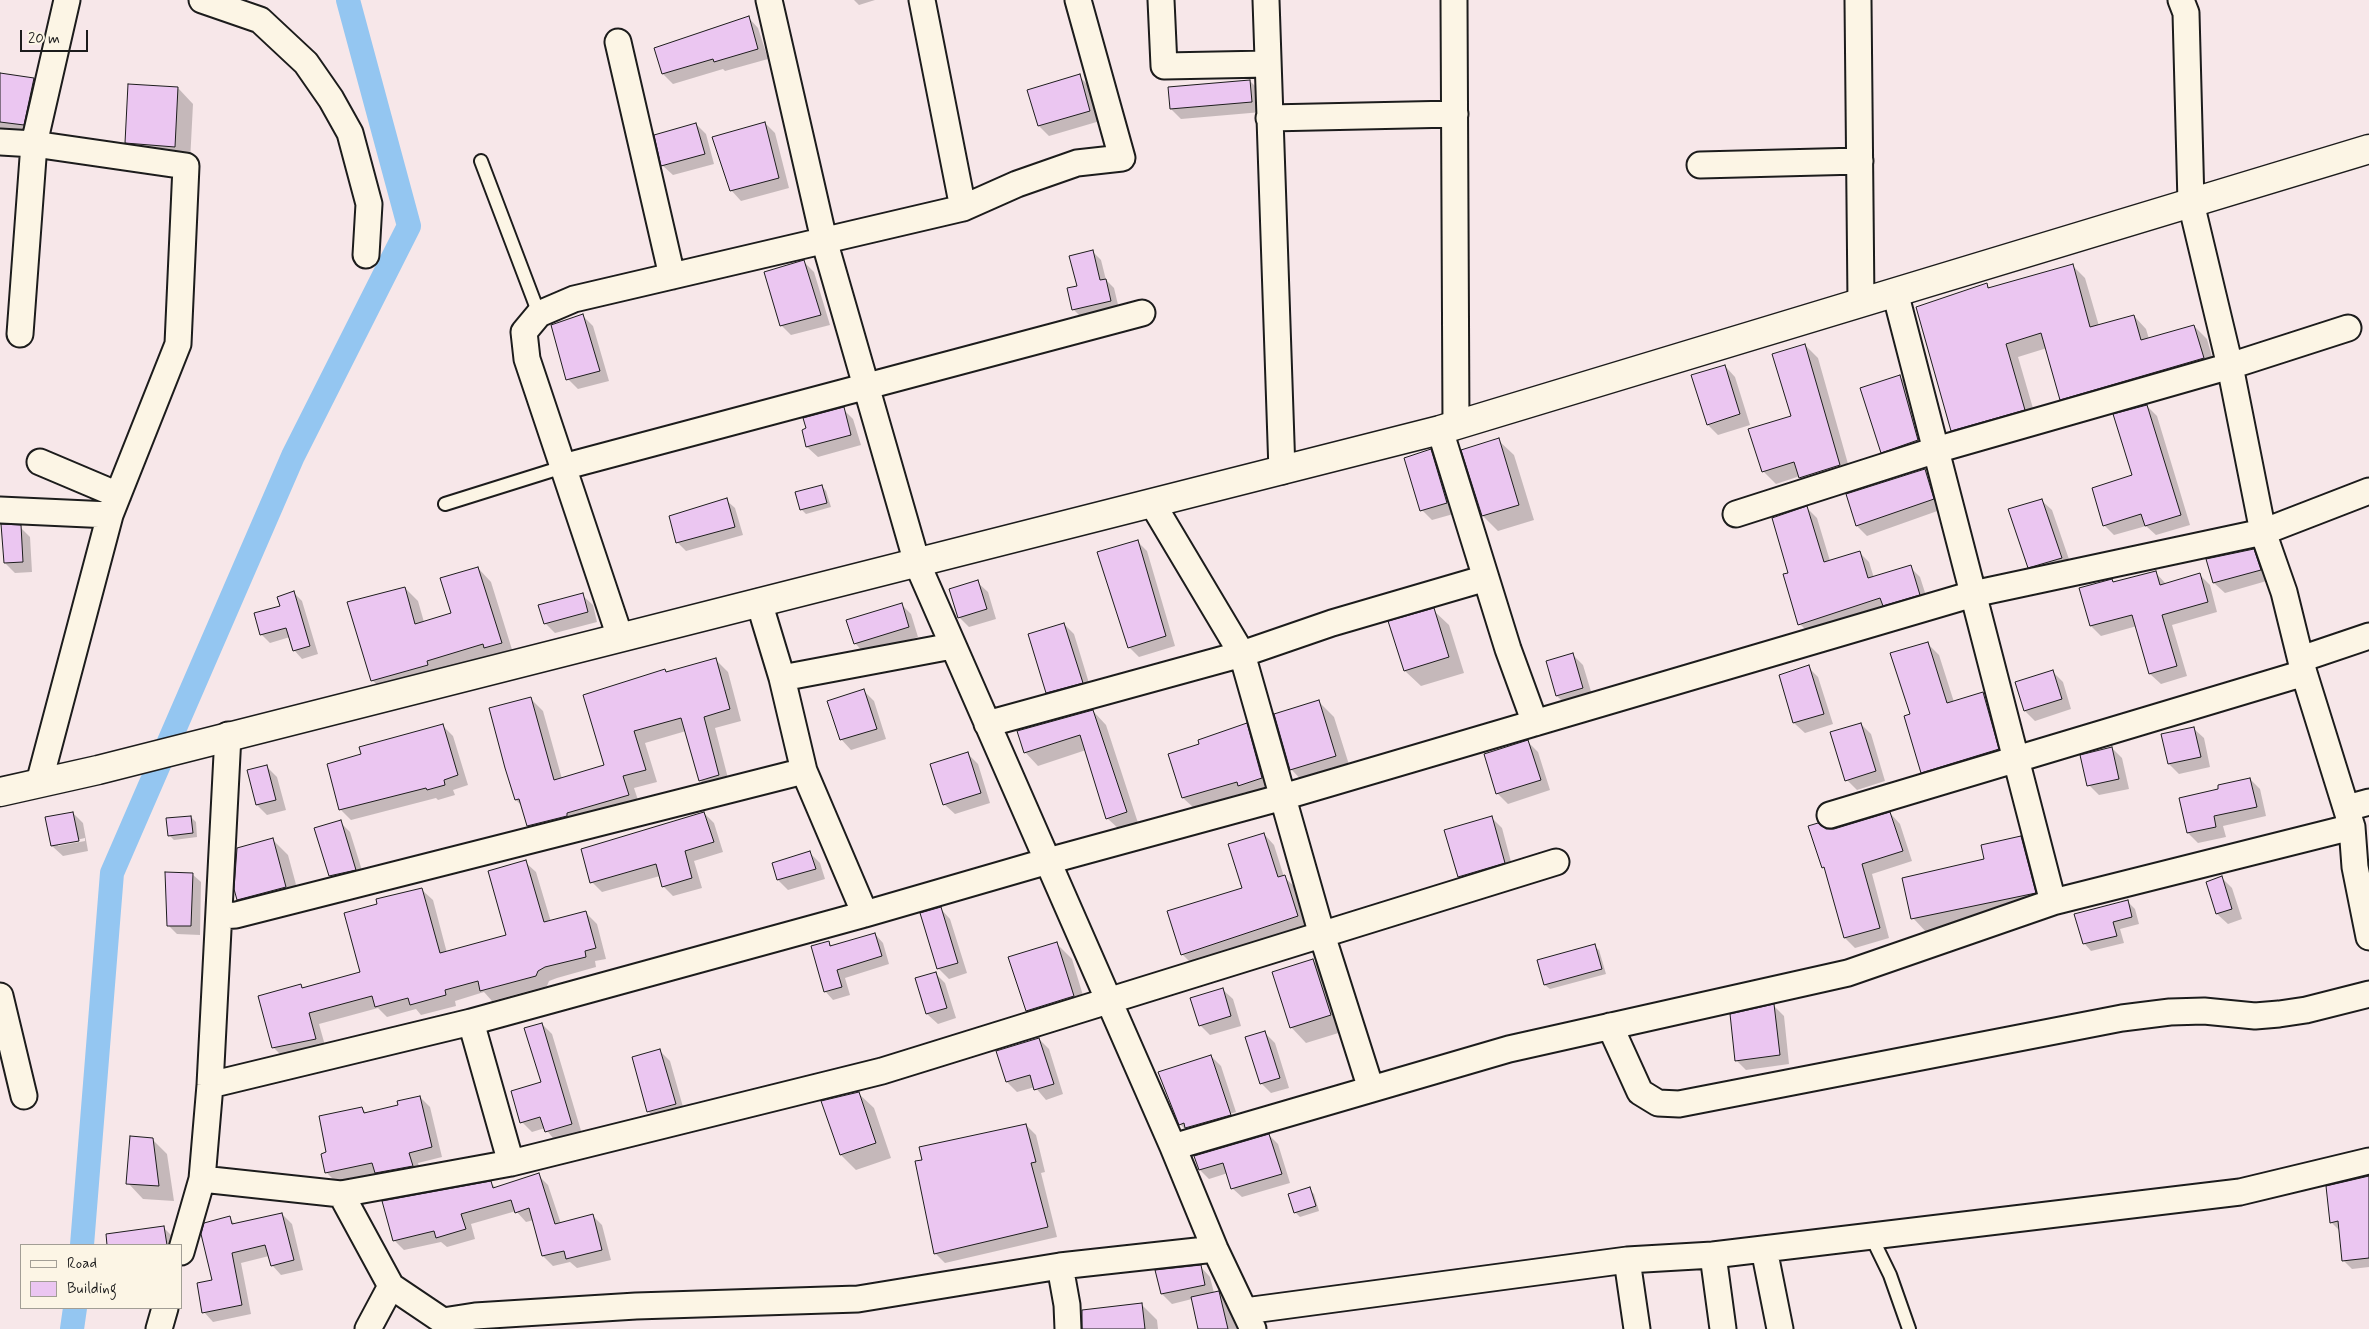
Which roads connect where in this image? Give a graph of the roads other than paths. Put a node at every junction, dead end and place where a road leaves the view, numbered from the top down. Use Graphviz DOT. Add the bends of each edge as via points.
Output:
graph roads {
  1 [pos="66,0"];
  2 [pos="202,0"];
  3 [pos="769,0"];
  4 [pos="922,0"];
  5 [pos="1078,0"];
  6 [pos="1161,0"];
  7 [pos="1266,0"];
  8 [pos="1454,0"];
  9 [pos="1858,0"];
  10 [pos="2181,0"];
  11 [pos="618,42"];
  12 [pos="1268,64"];
  13 [pos="1455,114"];
  14 [pos="1268,118"];
  15 [pos="0,142"];
  16 [pos="34,144"];
  17 [pos="2369,149"];
  18 [pos="481,161"];
  19 [pos="1860,161"];
  20 [pos="1700,166"];
  21 [pos="2192,203"];
  22 [pos="963,208"];
  23 [pos="824,240"];
  24 [pos="366,255"];
  25 [pos="672,276"];
  26 [pos="1895,292"];
  27 [pos="1861,302"];
  28 [pos="1142,313"];
  29 [pos="539,314"];
  30 [pos="2348,328"];
  31 [pos="20,334"];
  32 [pos="2230,366"];
  33 [pos="866,386"];
  34 [pos="1448,427"];
  35 [pos="1936,450"];
  36 [pos="40,462"];
  37 [pos="563,467"];
  38 [pos="1282,471"];
  39 [pos="2369,491"];
  40 [pos="1152,503"];
  41 [pos="444,504"];
  42 [pos="114,505"];
  43 [pos="0,510"];
  44 [pos="1736,514"];
  45 [pos="2263,532"];
  46 [pos="917,562"];
  47 [pos="1486,578"];
  48 [pos="1973,594"];
  49 [pos="758,602"];
  50 [pos="2369,636"];
  51 [pos="620,637"];
  52 [pos="952,646"];
  53 [pos="1242,654"];
  54 [pos="2302,666"];
  55 [pos="782,678"];
  56 [pos="1535,723"];
  57 [pos="987,724"];
  58 [pos="220,738"];
  59 [pos="2016,760"];
  60 [pos="804,771"];
  61 [pos="39,782"];
  62 [pos="0,792"];
  63 [pos="1283,797"];
  64 [pos="2356,812"];
  65 [pos="1830,815"];
  66 [pos="1048,860"];
  67 [pos="1556,862"];
  68 [pos="2052,902"];
  69 [pos="864,914"];
  70 [pos="218,916"];
  71 [pos="1322,936"];
  72 [pos="2369,937"];
  73 [pos="2369,994"];
  74 [pos="0,996"];
  75 [pos="1110,1002"];
  76 [pos="472,1022"];
  77 [pos="1610,1026"];
  78 [pos="210,1085"];
  79 [pos="1370,1089"];
  80 [pos="24,1096"];
  81 [pos="1174,1147"];
  82 [pos="2369,1161"];
  83 [pos="510,1163"];
  84 [pos="202,1179"];
  85 [pos="341,1194"];
  86 [pos="1871,1236"];
  87 [pos="182,1249"];
  88 [pos="1215,1249"];
  89 [pos="1764,1249"];
  90 [pos="1712,1255"];
  91 [pos="1627,1260"];
  92 [pos="1060,1266"];
  93 [pos="391,1286"];
  94 [pos="165,1309"];
  95 [pos="1249,1320"];
  96 [pos="446,1325"];
  97 [pos="159,1329"];
  98 [pos="368,1329"];
  99 [pos="1068,1329"];
  100 [pos="1637,1329"];
  101 [pos="1723,1329"];
  102 [pos="1780,1329"];
  103 [pos="1909,1329"];
  1 -- 16 [label="street"];
  2 -- 24 [label="street" via="260,20 306,63 331,99 350,133 369,204"];
  3 -- 23 [label="street"];
  4 -- 22 [label="street"];
  5 -- 22 [label="street" via="1122,158 1078,163 1017,184"];
  6 -- 12 [label="street" via="1164,66"];
  7 -- 12 [label="street"];
  8 -- 13 [label="street"];
  9 -- 19 [label="street"];
  10 -- 21 [label="street" via="2186,13"];
  11 -- 25 [label="street"];
  12 -- 14 [label="street"];
  13 -- 14 [label="street"];
  13 -- 34 [label="street"];
  14 -- 38 [label="street"];
  15 -- 16 [label="street"];
  16 -- 31 [label="street"];
  16 -- 42 [label="street" via="186,166 178,344"];
  17 -- 21 [label="street"];
  18 -- 29 [label="lane"];
  19 -- 20 [label="street"];
  19 -- 27 [label="street"];
  21 -- 26 [label="street"];
  21 -- 32 [label="street"];
  22 -- 23 [label="street"];
  23 -- 25 [label="street"];
  23 -- 33 [label="street"];
  25 -- 29 [label="street" via="574,299"];
  26 -- 27 [label="street"];
  26 -- 35 [label="street"];
  27 -- 34 [label="street"];
  28 -- 33 [label="street"];
  29 -- 37 [label="street" via="524,332 527,359"];
  30 -- 32 [label="street"];
  32 -- 35 [label="street"];
  32 -- 45 [label="street"];
  33 -- 37 [label="street"];
  33 -- 46 [label="street"];
  34 -- 38 [label="street"];
  34 -- 47 [label="street"];
  35 -- 44 [label="street"];
  35 -- 48 [label="street"];
  36 -- 42 [label="street"];
  37 -- 41 [label="lane"];
  37 -- 51 [label="street"];
  38 -- 40 [label="street"];
  39 -- 45 [label="street"];
  40 -- 46 [label="street"];
  40 -- 53 [label="street"];
  42 -- 43 [label="street"];
  42 -- 61 [label="street"];
  45 -- 48 [label="street"];
  45 -- 54 [label="street" via="2284,592"];
  46 -- 49 [label="street"];
  46 -- 52 [label="street"];
  47 -- 53 [label="street" via="1332,622"];
  47 -- 56 [label="street"];
  48 -- 56 [label="street"];
  48 -- 59 [label="street"];
  49 -- 51 [label="street"];
  49 -- 55 [label="street"];
  50 -- 54 [label="street"];
  51 -- 58 [label="street"];
  52 -- 55 [label="street"];
  52 -- 57 [label="street"];
  53 -- 57 [label="street"];
  53 -- 63 [label="street"];
  54 -- 59 [label="street"];
  54 -- 64 [label="street"];
  55 -- 60 [label="street"];
  56 -- 63 [label="street"];
  57 -- 66 [label="street"];
  58 -- 61 [label="street"];
  58 -- 70 [label="street"];
  59 -- 65 [label="street"];
  59 -- 68 [label="street"];
  60 -- 69 [label="street"];
  60 -- 70 [label="street" via="236,915"];
  61 -- 62 [label="street"];
  63 -- 66 [label="street"];
  63 -- 71 [label="street"];
  64 -- 68 [label="street"];
  64 -- 72 [label="street" via="2355,867"];
  66 -- 69 [label="street"];
  66 -- 75 [label="street"];
  67 -- 71 [label="street"];
  68 -- 77 [label="street" via="1848,973"];
  69 -- 76 [label="street"];
  70 -- 78 [label="street"];
  71 -- 75 [label="street"];
  71 -- 79 [label="street"];
  73 -- 77 [label="street" via="2279,1014 2255,1016 2204,1011 2122,1018 1679,1104 1658,1103 1640,1092"];
  74 -- 80 [label="street"];
  75 -- 81 [label="street"];
  75 -- 83 [label="street" via="882,1072"];
  76 -- 78 [label="street"];
  76 -- 83 [label="street"];
  77 -- 79 [label="street" via="1509,1049"];
  78 -- 84 [label="street"];
  79 -- 81 [label="street"];
  81 -- 88 [label="street"];
  82 -- 86 [label="street" via="2240,1192"];
  83 -- 85 [label="street"];
  84 -- 85 [label="street"];
  84 -- 87 [label="street"];
  85 -- 93 [label="street"];
  86 -- 89 [label="street"];
  86 -- 103 [label="lane" via="1890,1275"];
  88 -- 92 [label="street"];
  88 -- 95 [label="street"];
  89 -- 90 [label="street"];
  89 -- 102 [label="street"];
  90 -- 91 [label="street"];
  90 -- 101 [label="street"];
  91 -- 95 [label="street"];
  91 -- 100 [label="street"];
  92 -- 96 [label="street" via="858,1299 636,1306 475,1316"];
  92 -- 99 [label="street"];
  93 -- 96 [label="street"];
  93 -- 98 [label="street"];
  94 -- 97 [label="street"];
}
